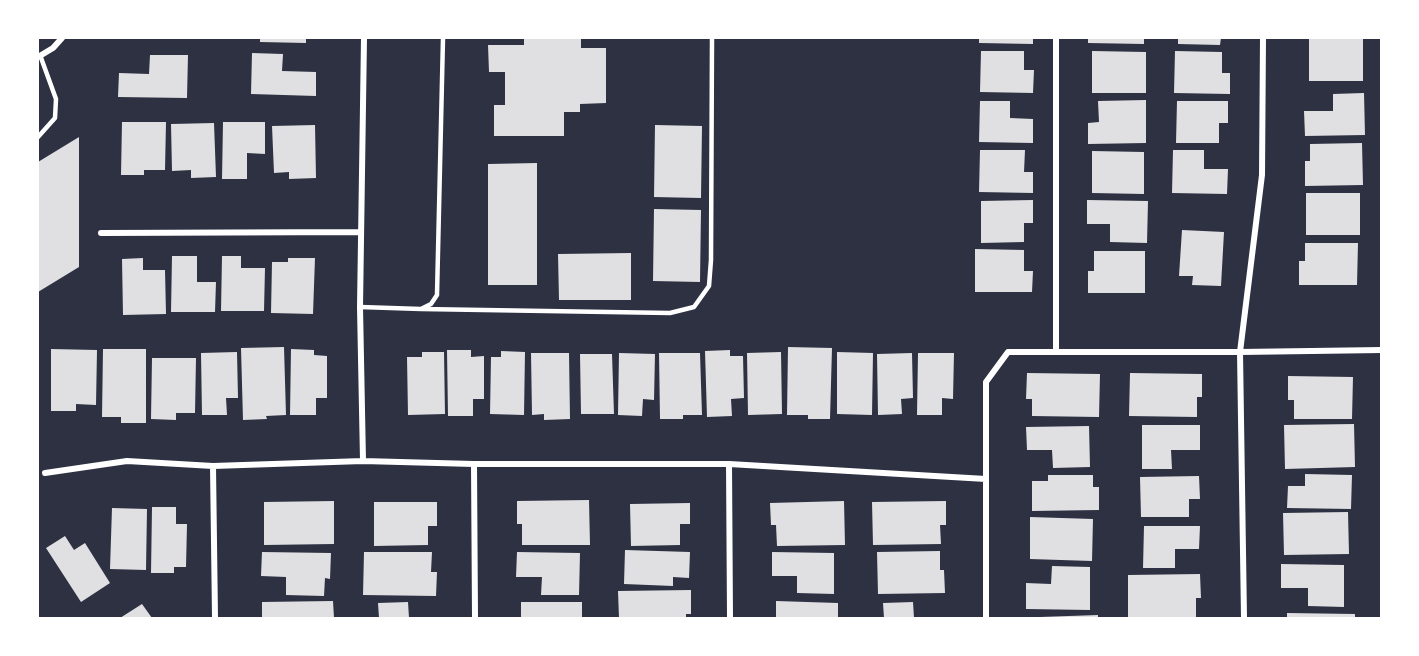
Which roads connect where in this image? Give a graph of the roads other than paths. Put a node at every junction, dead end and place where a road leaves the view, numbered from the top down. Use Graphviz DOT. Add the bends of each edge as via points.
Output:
graph roads {
  1 [pos="62,38"];
  2 [pos="364,38"];
  3 [pos="443,38"];
  4 [pos="712,38"];
  5 [pos="1056,38"];
  6 [pos="1263,38"];
  7 [pos="39,56"];
  8 [pos="38,137"];
  9 [pos="361,232"];
  10 [pos="101,233"];
  11 [pos="360,307"];
  12 [pos="421,309"];
  13 [pos="1382,350"];
  14 [pos="1056,352"];
  15 [pos="1240,352"];
  16 [pos="363,461"];
  17 [pos="474,464"];
  18 [pos="729,464"];
  19 [pos="213,466"];
  20 [pos="45,472"];
  21 [pos="986,479"];
  22 [pos="215,618"];
  23 [pos="475,618"];
  24 [pos="730,618"];
  25 [pos="986,618"];
  26 [pos="1244,618"];
  1 -- 7 [label="street"];
  2 -- 9 [label="street"];
  3 -- 12 [label="lane" via="439,284 431,304"];
  4 -- 12 [label="lane" via="711,260 708,286 694,307 670,313"];
  5 -- 14 [label="street"];
  6 -- 15 [label="street" via="1262,175"];
  7 -- 8 [label="lane" via="56,99 55,118"];
  9 -- 10 [label="street"];
  9 -- 11 [label="street"];
  11 -- 12 [label="lane"];
  11 -- 16 [label="street"];
  13 -- 15 [label="street"];
  14 -- 15 [label="street"];
  14 -- 21 [label="street" via="1008,352 986,382"];
  15 -- 26 [label="street"];
  16 -- 17 [label="street"];
  16 -- 19 [label="street"];
  17 -- 18 [label="street"];
  17 -- 23 [label="street"];
  18 -- 21 [label="street"];
  18 -- 24 [label="street"];
  19 -- 20 [label="street" via="127,461"];
  19 -- 22 [label="street"];
  21 -- 25 [label="street"];
}
